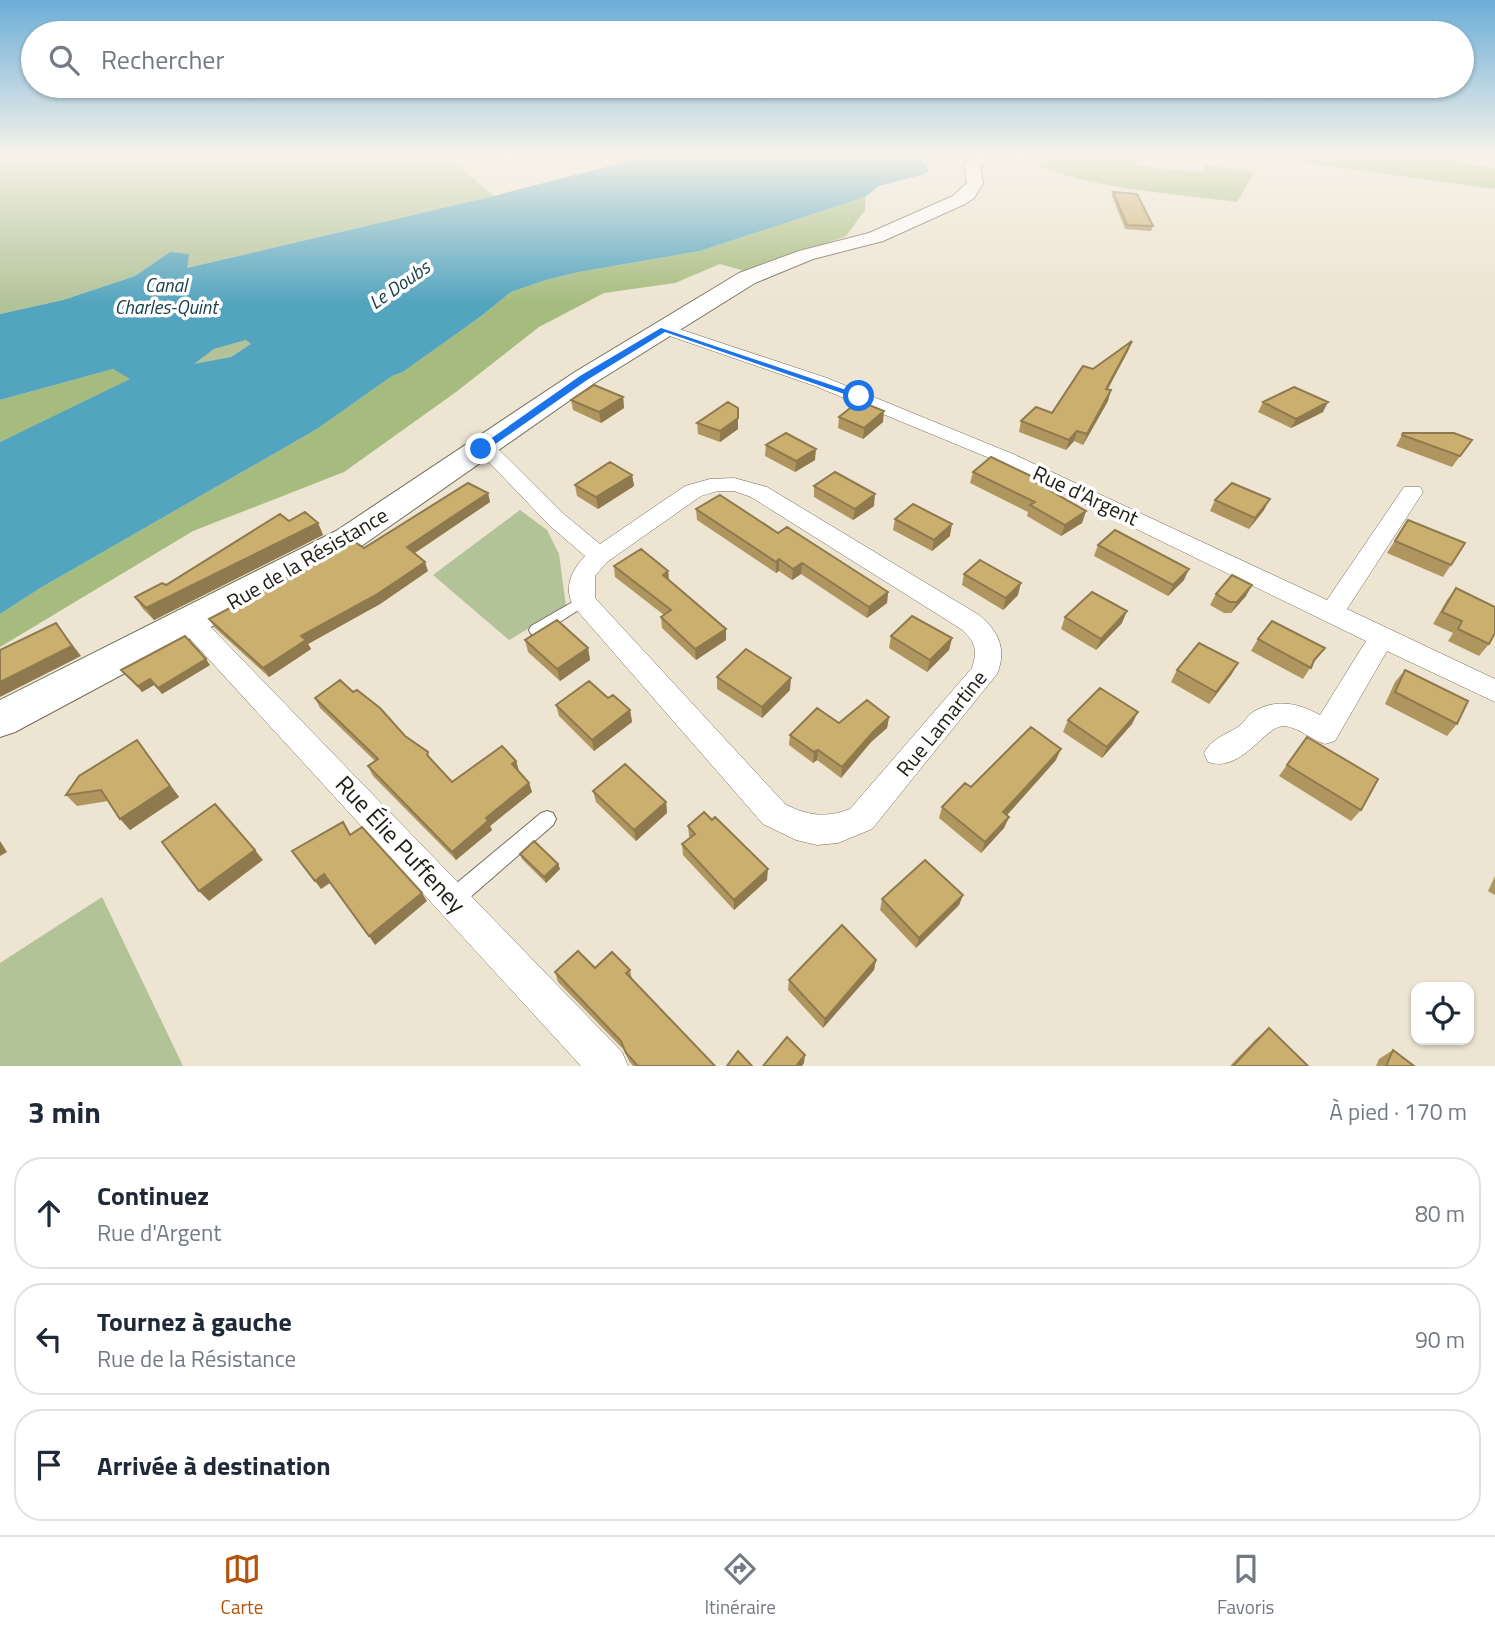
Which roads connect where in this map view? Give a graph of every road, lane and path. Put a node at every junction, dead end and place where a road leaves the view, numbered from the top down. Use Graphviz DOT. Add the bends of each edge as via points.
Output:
graph roads {
  1 [pos="948,205"];
  2 [pos="664,329"];
  3 [pos="481,449"];
  4 [pos="1412,492"];
  5 [pos="599,555"];
  6 [pos="583,601"];
  7 [pos="1331,613"];
  8 [pos="191,623"];
  9 [pos="536,630"];
  10 [pos="1382,638"];
  11 [pos="1494,688"];
  12 [pos="0,720"];
  13 [pos="1219,753"];
  14 [pos="547,820"];
  15 [pos="453,899"];
  16 [pos="608,1066"];
  1 -- 2 [label="street, Rue de la Résistance" via="876,237 756,274"];
  2 -- 3 [label="street, Rue de la Résistance"];
  2 -- 7 [label="street, Rue d'Argent" via="834,387 993,453"];
  3 -- 5 [label="street" via="492,454"];
  3 -- 8 [label="street, Rue de la Résistance" via="348,539"];
  4 -- 7 [label="street"];
  5 -- 6 [label="street, Rue Lamartine" via="581,577"];
  5 -- 6 [label="street, Rue Lamartine" via="693,491 724,483 745,486 970,622 988,641 989,663 861,819 840,829 816,831 774,814"];
  6 -- 9 [label="lane"];
  7 -- 10 [label="street, Rue d'Argent"];
  8 -- 12 [label="street, Rue de la Résistance"];
  8 -- 15 [label="street, Rue Élie Puffeney"];
  10 -- 11 [label="street, Rue d'Argent"];
  10 -- 13 [label="street" via="1325,732 1280,713"];
  14 -- 15 [label="lane"];
  15 -- 16 [label="street, Rue Élie Puffeney"];
}
